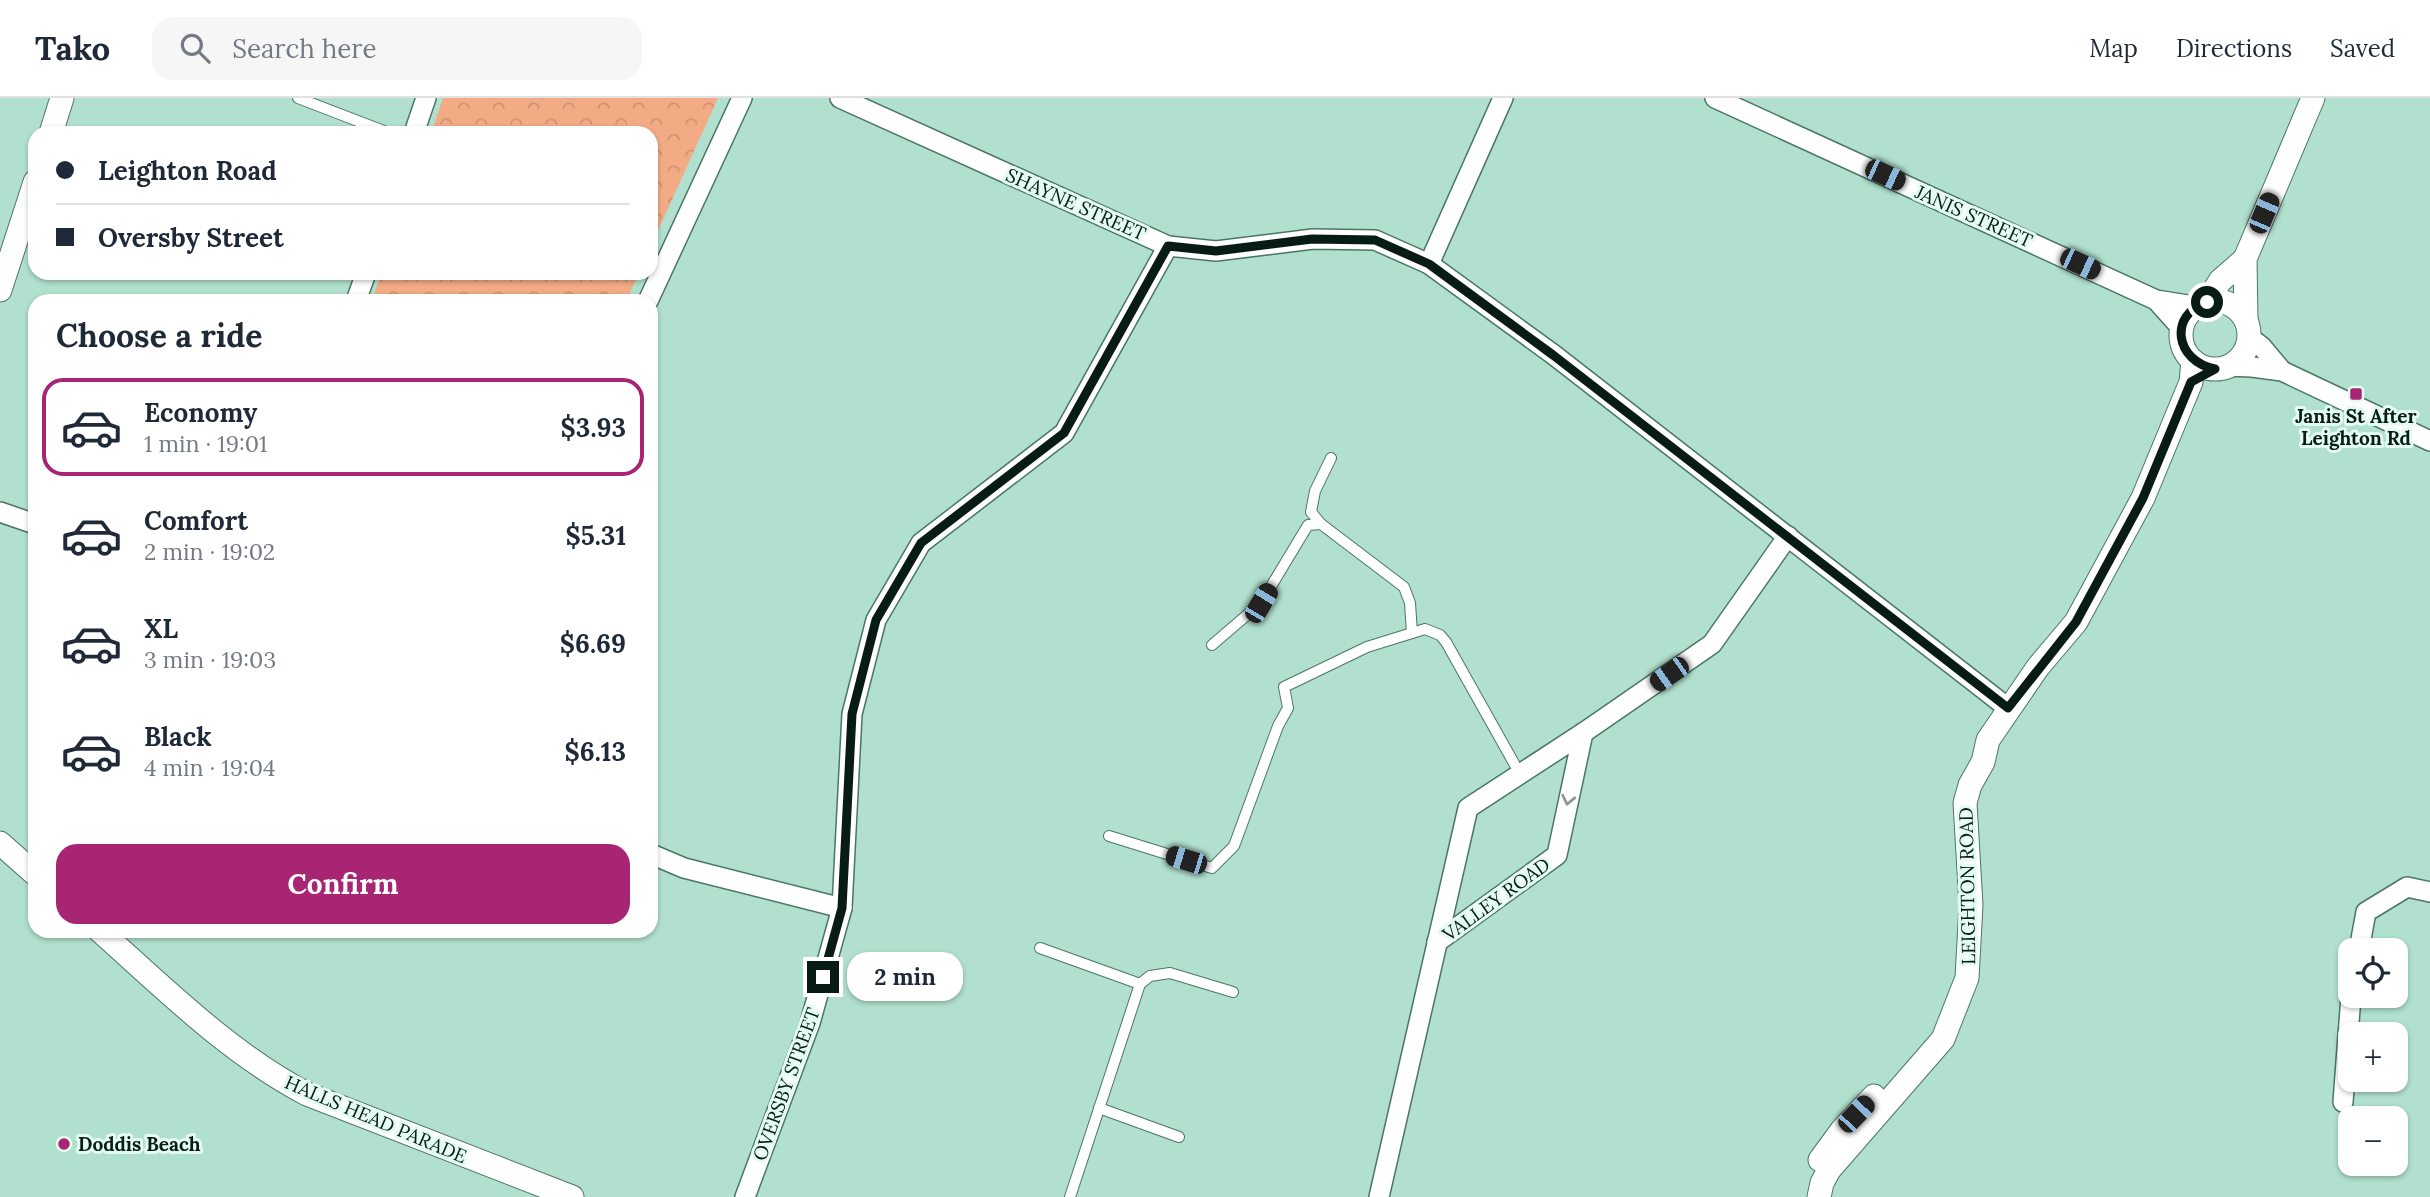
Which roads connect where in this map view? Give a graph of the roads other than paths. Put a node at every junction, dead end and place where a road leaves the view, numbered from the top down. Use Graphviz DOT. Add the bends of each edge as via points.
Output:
graph roads {
  1 [pos="62,98"];
  2 [pos="298,98"];
  3 [pos="426,98"];
  4 [pos="742,98"];
  5 [pos="840,98"];
  6 [pos="1503,98"];
  7 [pos="1715,98"];
  8 [pos="2313,98"];
  9 [pos="53,126"];
  10 [pos="371,126"];
  11 [pos="416,126"];
  12 [pos="28,204"];
  13 [pos="1168,246"];
  14 [pos="2245,259"];
  15 [pos="1429,264"];
  16 [pos="658,279"];
  17 [pos="0,290"];
  18 [pos="2156,300"];
  19 [pos="2201,304"];
  20 [pos="2247,328"];
  21 [pos="2182,329"];
  22 [pos="2206,369"];
  23 [pos="2282,371"];
  24 [pos="2430,441"];
  25 [pos="1331,458"];
  26 [pos="0,512"];
  27 [pos="28,522"];
  28 [pos="1321,524"];
  29 [pos="1788,536"];
  30 [pos="1412,633"];
  31 [pos="1212,645"];
  32 [pos="2008,708"];
  33 [pos="1583,733"];
  34 [pos="1988,740"];
  35 [pos="1520,774"];
  36 [pos="1109,836"];
  37 [pos="0,844"];
  38 [pos="658,858"];
  39 [pos="28,868"];
  40 [pos="2430,892"];
  41 [pos="842,908"];
  42 [pos="108,938"];
  43 [pos="2361,938"];
  44 [pos="1437,943"];
  45 [pos="1040,948"];
  46 [pos="1140,984"];
  47 [pos="1233,992"];
  48 [pos="2350,1008"];
  49 [pos="2343,1102"];
  50 [pos="1099,1108"];
  51 [pos="1179,1137"];
  52 [pos="572,1197"];
  53 [pos="745,1197"];
  54 [pos="1070,1197"];
  55 [pos="1379,1197"];
  56 [pos="1809,1197"];
  57 [pos="1819,1197"];
  1 -- 9 [label="street"];
  2 -- 10 [label="lane"];
  3 -- 11 [label="street"];
  4 -- 16 [label="street"];
  5 -- 13 [label="street, SHAYNE STREET"];
  6 -- 15 [label="street"];
  7 -- 18 [label="street, JANIS STREET"];
  8 -- 14 [label="street"];
  12 -- 17 [label="street"];
  13 -- 15 [label="street, SHAYNE STREET" via="1216,251 1312,239 1375,240"];
  13 -- 41 [label="street, OVERSBY STREET" via="1064,433 921,543 876,620 852,714"];
  14 -- 19 [label="street"];
  14 -- 20 [label="street"];
  15 -- 29 [label="street, SHAYNE STREET"];
  18 -- 19 [label="street, JANIS STREET"];
  18 -- 21 [label="street, JANIS STREET"];
  19 -- 20 [label="street" via="2230,304"];
  19 -- 21 [label="street" via="2186,317"];
  20 -- 22 [label="street, LEIGHTON ROAD" via="2244,351 2236,360"];
  20 -- 23 [label="street"];
  21 -- 22 [label="street" via="2186,352"];
  22 -- 23 [label="street"];
  22 -- 32 [label="street, LEIGHTON ROAD" via="2076,622"];
  23 -- 24 [label="street"];
  25 -- 28 [label="lane" via="1315,491 1311,512"];
  26 -- 27 [label="street"];
  28 -- 30 [label="lane" via="1404,587"];
  28 -- 31 [label="lane" via="1308,525 1261,603"];
  29 -- 32 [label="street, SHAYNE STREET"];
  29 -- 33 [label="street, VALLEY ROAD" via="1712,644"];
  30 -- 35 [label="lane" via="1425,629 1446,642"];
  30 -- 36 [label="lane" via="1367,648 1284,687 1289,708 1234,846 1212,868"];
  32 -- 34 [label="street, LEIGHTON ROAD"];
  33 -- 35 [label="street, VALLEY ROAD"];
  33 -- 44 [label="street, VALLEY ROAD, one-way" via="1557,855"];
  34 -- 56 [label="street, LEIGHTON ROAD" via="1979,744 1970,758 1953,804 1959,912 1955,978 1943,1016 1926,1041 1842,1130 1817,1164"];
  34 -- 57 [label="street, LEIGHTON ROAD" via="1965,803 1971,905 1968,978 1943,1040 1829,1170"];
  35 -- 44 [label="street, VALLEY ROAD" via="1468,808"];
  37 -- 39 [label="street"];
  38 -- 41 [label="street"];
  40 -- 43 [label="street" via="2407,887 2366,912"];
  41 -- 53 [label="street, OVERSBY STREET" via="810,1023"];
  42 -- 52 [label="street, HALLS HEAD PARADE" via="273,1076 307,1094"];
  44 -- 55 [label="street, VALLEY ROAD"];
  45 -- 46 [label="lane"];
  46 -- 47 [label="lane" via="1150,976 1170,974"];
  46 -- 50 [label="lane"];
  48 -- 49 [label="street"];
  50 -- 51 [label="lane"];
  50 -- 54 [label="lane"];
}
